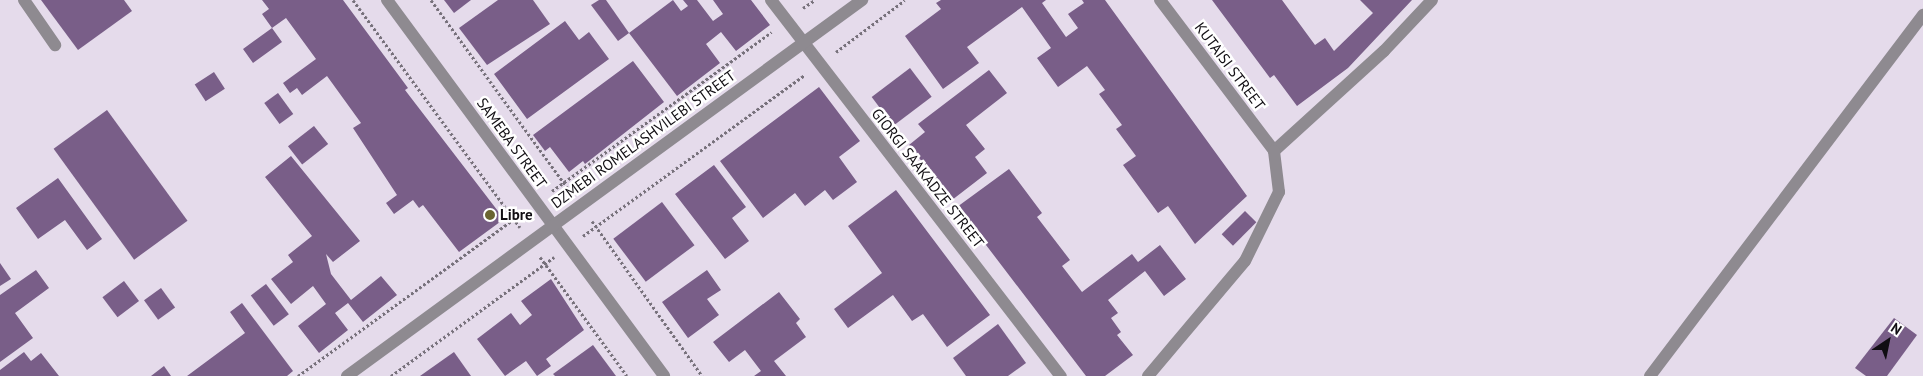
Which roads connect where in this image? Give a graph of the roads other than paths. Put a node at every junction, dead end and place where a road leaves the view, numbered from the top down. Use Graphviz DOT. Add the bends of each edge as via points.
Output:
graph roads {
  1 [pos="24,0"];
  2 [pos="388,0"];
  3 [pos="771,0"];
  4 [pos="862,0"];
  5 [pos="1160,0"];
  6 [pos="1432,0"];
  7 [pos="1923,15"];
  8 [pos="802,42"];
  9 [pos="55,45"];
  10 [pos="1274,151"];
  11 [pos="552,225"];
  12 [pos="347,376"];
  13 [pos="664,376"];
  14 [pos="1061,376"];
  15 [pos="1148,376"];
  16 [pos="1650,376"];
  1 -- 9 [label="street"];
  2 -- 11 [label="street, SAMEBA STREET"];
  3 -- 8 [label="street, GIORGI SAAKADZE STREET"];
  4 -- 8 [label="street, DZMEBI ROMELASHVILEBI STREET"];
  5 -- 10 [label="street, KUTAISI STREET"];
  6 -- 10 [label="street" via="1384,51"];
  7 -- 16 [label="street"];
  8 -- 11 [label="street, DZMEBI ROMELASHVILEBI STREET"];
  8 -- 14 [label="street, GIORGI SAAKADZE STREET"];
  10 -- 15 [label="street" via="1279,192 1245,261"];
  11 -- 12 [label="street, DZMEBI ROMELASHVILEBI STREET"];
  11 -- 13 [label="street, SAMEBA STREET"];
}
